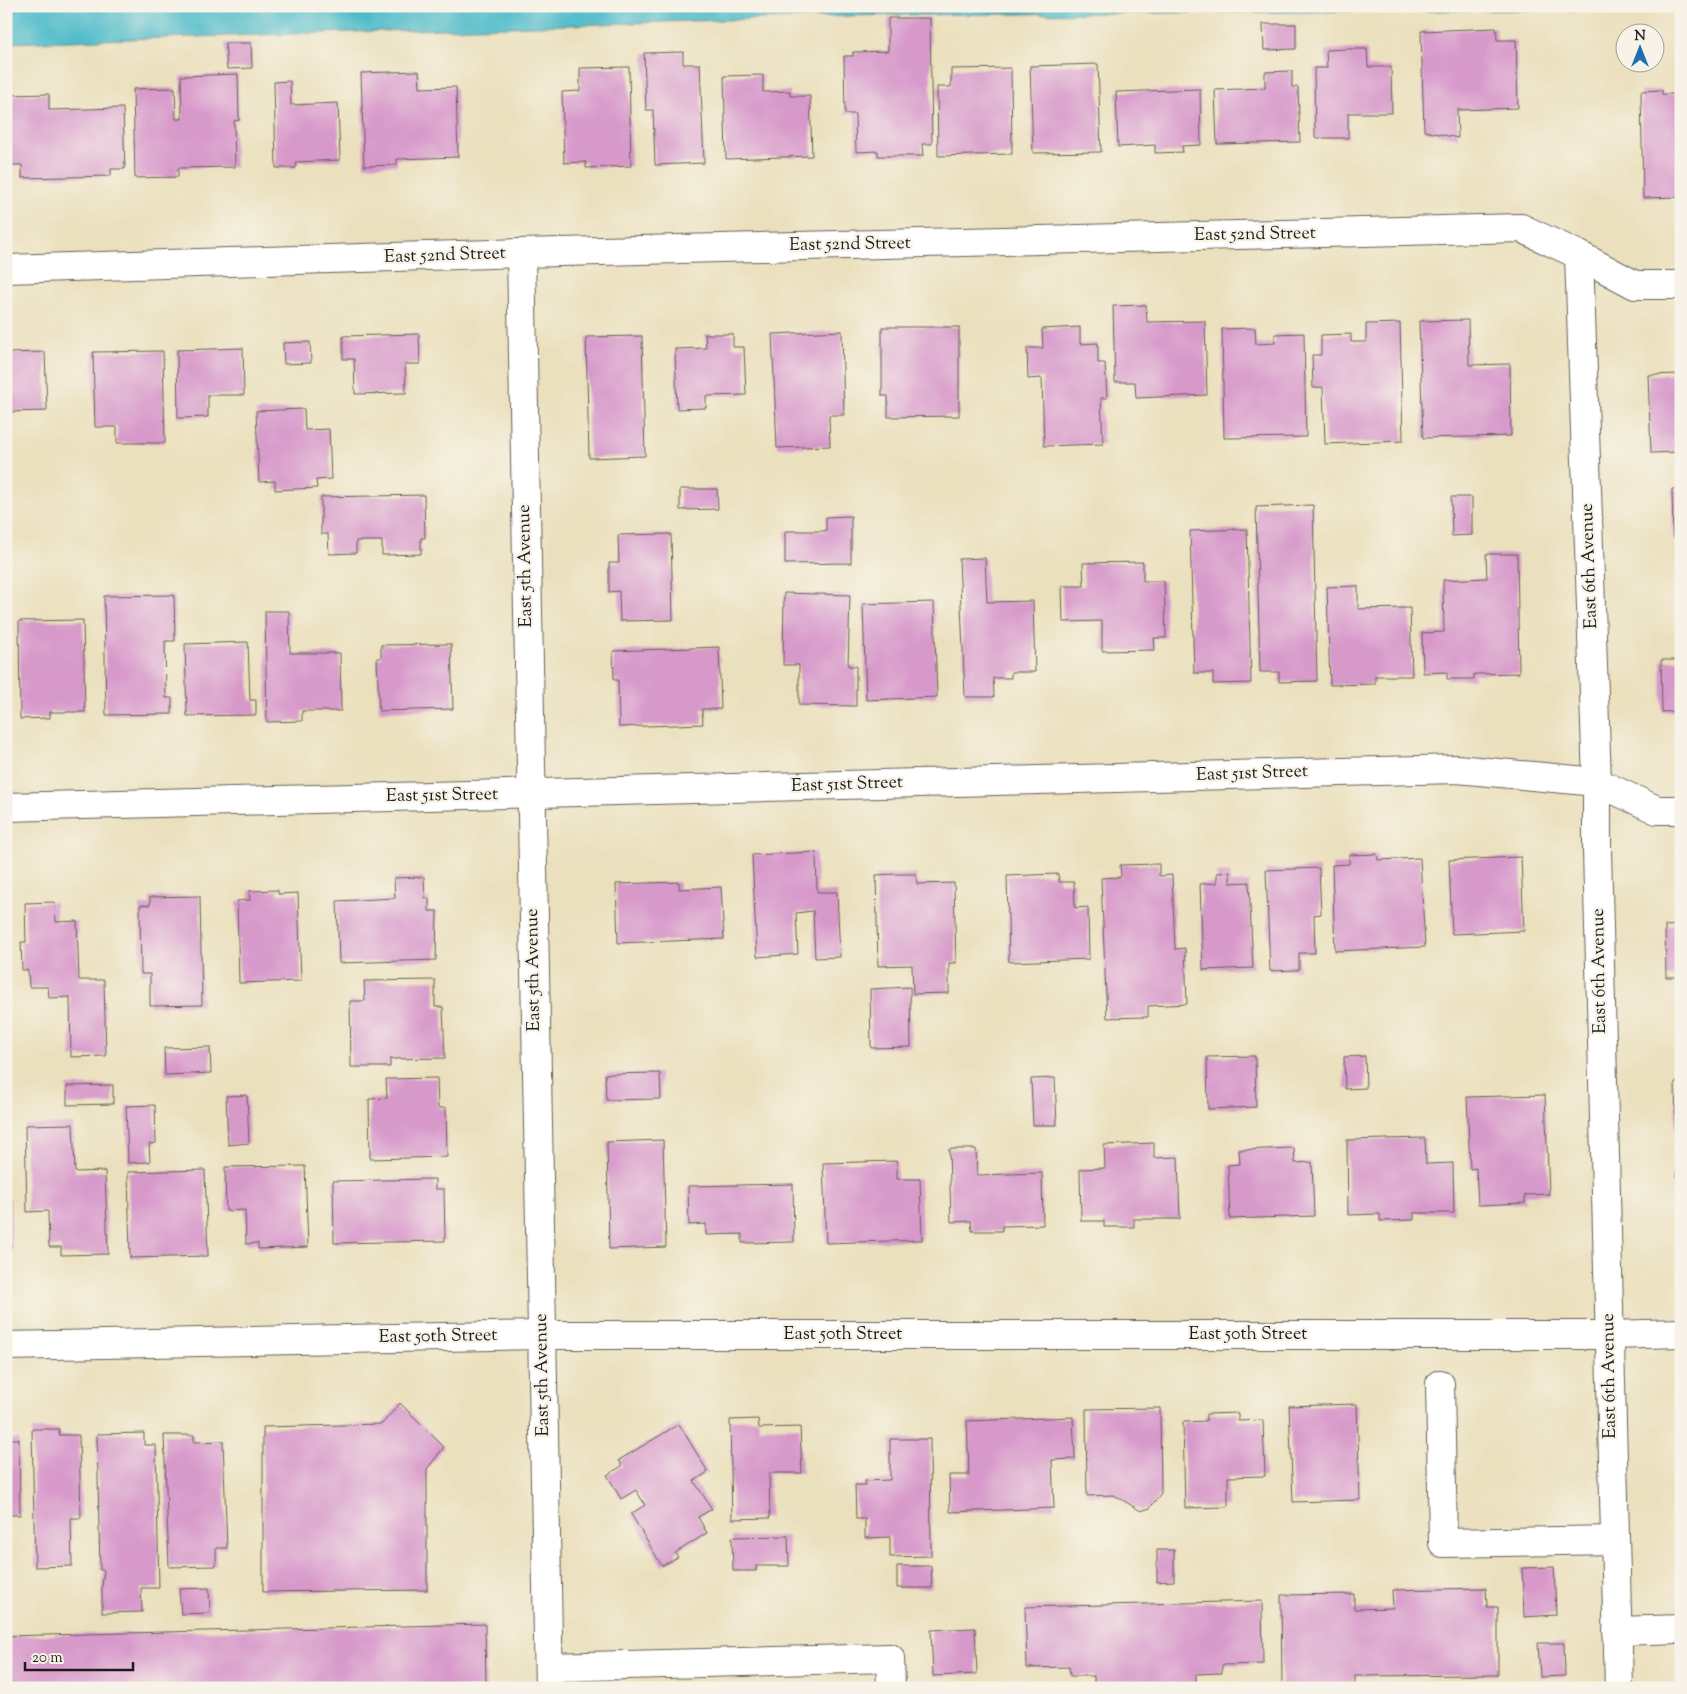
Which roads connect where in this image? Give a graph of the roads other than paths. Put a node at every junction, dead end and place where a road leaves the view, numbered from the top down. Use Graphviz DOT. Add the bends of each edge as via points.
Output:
graph roads {
  1 [pos="521,253"];
  2 [pos="1579,255"];
  3 [pos="6,270"];
  4 [pos="1681,284"];
  5 [pos="1597,782"];
  6 [pos="530,794"];
  7 [pos="6,807"];
  8 [pos="1681,810"];
  9 [pos="1681,1332"];
  10 [pos="542,1335"];
  11 [pos="1609,1335"];
  12 [pos="6,1346"];
  13 [pos="1440,1384"];
  14 [pos="1614,1540"];
  15 [pos="1681,1629"];
  16 [pos="1617,1631"];
  17 [pos="549,1677"];
  18 [pos="891,1688"];
  19 [pos="1619,1688"];
  1 -- 2 [label="street, East 52nd Street" via="1521,228"];
  1 -- 3 [label="street, East 52nd Street"];
  1 -- 6 [label="street, East 5th Avenue"];
  2 -- 4 [label="street, East 52nd Street" via="1634,285"];
  2 -- 5 [label="street, East 6th Avenue"];
  5 -- 6 [label="street, East 51st Street" via="1457,768"];
  5 -- 8 [label="street, East 51st Street" via="1657,810"];
  5 -- 11 [label="street, East 6th Avenue"];
  6 -- 7 [label="street, East 51st Street"];
  6 -- 10 [label="street, East 5th Avenue"];
  9 -- 11 [label="street, East 50th Street"];
  10 -- 11 [label="street, East 50th Street"];
  10 -- 12 [label="street, East 50th Street"];
  10 -- 17 [label="street, East 5th Avenue"];
  11 -- 14 [label="street, East 6th Avenue"];
  13 -- 14 [label="street" via="1443,1543"];
  14 -- 16 [label="street, East 6th Avenue"];
  15 -- 16 [label="street"];
  16 -- 19 [label="street, East 6th Avenue"];
  17 -- 18 [label="street" via="890,1658"];
}
